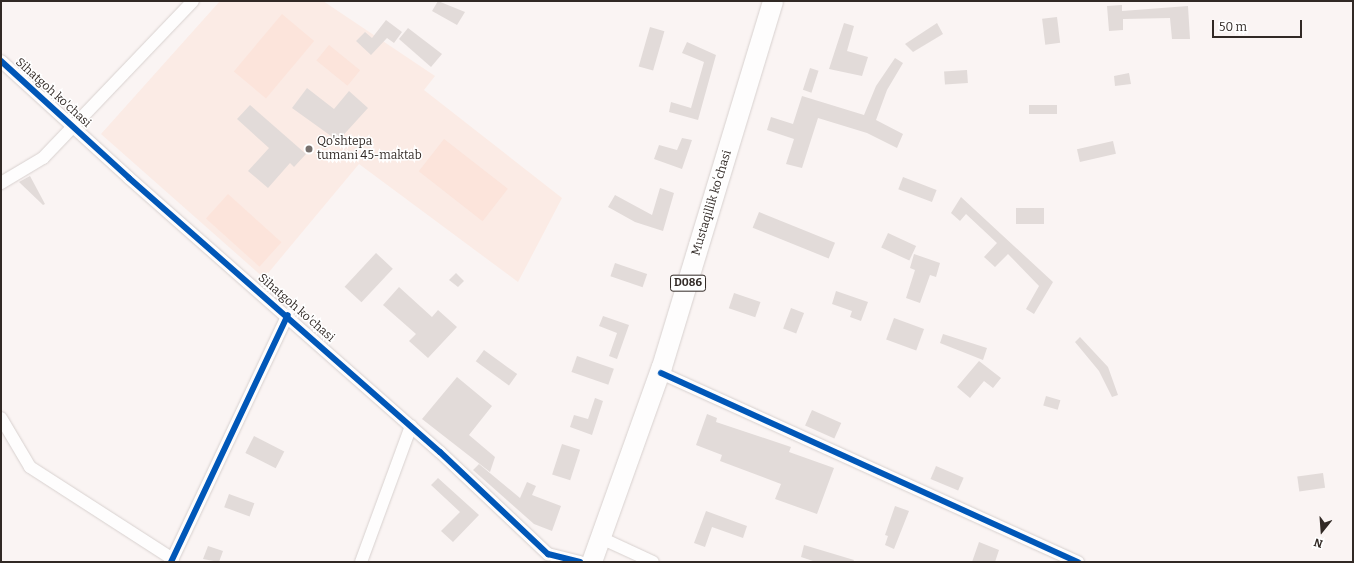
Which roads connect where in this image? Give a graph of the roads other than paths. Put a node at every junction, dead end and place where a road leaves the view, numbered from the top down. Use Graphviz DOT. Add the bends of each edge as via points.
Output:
graph roads {
  1 [pos="193,1"];
  2 [pos="773,1"];
  3 [pos="1,60"];
  4 [pos="74,126"];
  5 [pos="1,183"];
  6 [pos="288,315"];
  7 [pos="661,373"];
  8 [pos="1,418"];
  9 [pos="411,426"];
  10 [pos="601,538"];
  11 [pos="172,560"];
  12 [pos="361,562"];
  13 [pos="580,562"];
  14 [pos="592,562"];
  15 [pos="653,562"];
  16 [pos="1078,562"];
  1 -- 4 [label="street, Sihatgoh ko'chasi"];
  2 -- 7 [label="main road, Mustaqillik koʻchasi / D086"];
  3 -- 4 [label="street, Sihatgoh ko'chasi"];
  4 -- 5 [label="street, Sihatgoh ko'chasi" via="43,158"];
  4 -- 6 [label="street, Sihatgoh ko'chasi" via="129,178"];
  6 -- 9 [label="street, Sihatgoh ko'chasi"];
  6 -- 11 [label="street"];
  7 -- 10 [label="main road, Mustaqillik koʻchasi / D086"];
  7 -- 16 [label="street"];
  8 -- 11 [label="street" via="30,467"];
  9 -- 12 [label="street"];
  9 -- 13 [label="street, Sihatgoh ko'chasi" via="548,554"];
  10 -- 14 [label="main road, Mustaqillik koʻchasi / D086"];
  10 -- 15 [label="street"];
}
